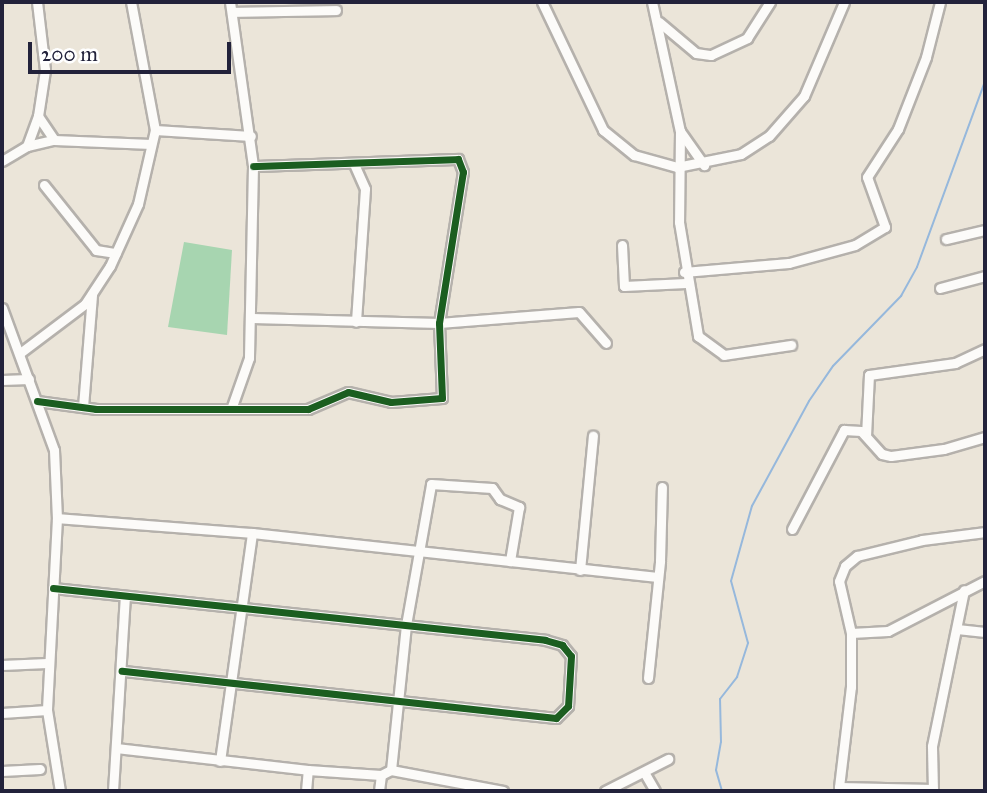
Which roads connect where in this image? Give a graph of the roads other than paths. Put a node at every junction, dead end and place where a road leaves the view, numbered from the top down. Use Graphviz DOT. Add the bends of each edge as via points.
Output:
graph roads {
  1 [pos="37,2"];
  2 [pos="131,2"];
  3 [pos="230,2"];
  4 [pos="541,2"];
  5 [pos="652,2"];
  6 [pos="770,2"];
  7 [pos="844,2"];
  8 [pos="940,2"];
  9 [pos="335,10"];
  10 [pos="232,12"];
  11 [pos="659,22"];
  12 [pos="38,116"];
  13 [pos="155,130"];
  14 [pos="680,131"];
  15 [pos="251,136"];
  16 [pos="54,140"];
  17 [pos="151,144"];
  18 [pos="27,146"];
  19 [pos="2,161"];
  20 [pos="354,164"];
  21 [pos="704,165"];
  22 [pos="253,166"];
  23 [pos="677,167"];
  24 [pos="44,185"];
  25 [pos="985,230"];
  26 [pos="946,239"];
  27 [pos="622,245"];
  28 [pos="116,253"];
  29 [pos="985,276"];
  30 [pos="685,278"];
  31 [pos="940,288"];
  32 [pos="92,294"];
  33 [pos="2,308"];
  34 [pos="252,318"];
  35 [pos="356,322"];
  36 [pos="439,323"];
  37 [pos="606,343"];
  38 [pos="791,345"];
  39 [pos="985,349"];
  40 [pos="20,354"];
  41 [pos="29,379"];
  42 [pos="2,380"];
  43 [pos="237,397"];
  44 [pos="37,401"];
  45 [pos="83,407"];
  46 [pos="231,409"];
  47 [pos="247,409"];
  48 [pos="593,436"];
  49 [pos="866,436"];
  50 [pos="985,437"];
  51 [pos="662,487"];
  52 [pos="57,518"];
  53 [pos="792,529"];
  54 [pos="985,532"];
  55 [pos="252,533"];
  56 [pos="418,550"];
  57 [pos="510,561"];
  58 [pos="580,570"];
  59 [pos="658,577"];
  60 [pos="985,581"];
  61 [pos="53,588"];
  62 [pos="964,590"];
  63 [pos="125,597"];
  64 [pos="244,610"];
  65 [pos="406,625"];
  66 [pos="957,629"];
  67 [pos="985,632"];
  68 [pos="851,634"];
  69 [pos="47,663"];
  70 [pos="2,665"];
  71 [pos="122,671"];
  72 [pos="648,678"];
  73 [pos="234,683"];
  74 [pos="398,697"];
  75 [pos="47,710"];
  76 [pos="2,713"];
  77 [pos="116,748"];
  78 [pos="668,759"];
  79 [pos="220,761"];
  80 [pos="40,769"];
  81 [pos="308,770"];
  82 [pos="391,770"];
  83 [pos="2,771"];
  84 [pos="644,772"];
  85 [pos="381,775"];
  86 [pos="839,789"];
  87 [pos="933,790"];
  88 [pos="60,791"];
  89 [pos="113,791"];
  90 [pos="306,791"];
  91 [pos="379,791"];
  92 [pos="503,791"];
  93 [pos="605,791"];
  94 [pos="655,791"];
  1 -- 12 [label="street" via="45,70"];
  2 -- 13 [label="street"];
  3 -- 10 [label="street"];
  4 -- 23 [label="street" via="603,130 635,155"];
  5 -- 11 [label="street"];
  6 -- 11 [label="street" via="747,38 711,55 696,53"];
  7 -- 21 [label="street" via="797,104 760,142 741,154"];
  8 -- 30 [label="street" via="926,57 898,129 867,177 885,227 855,245 789,262"];
  9 -- 10 [label="street"];
  10 -- 15 [label="street"];
  11 -- 14 [label="street"];
  12 -- 16 [label="street"];
  12 -- 18 [label="street"];
  13 -- 15 [label="street"];
  13 -- 17 [label="street"];
  14 -- 21 [label="street"];
  14 -- 23 [label="street"];
  15 -- 22 [label="street"];
  16 -- 17 [label="street"];
  16 -- 18 [label="street"];
  17 -- 28 [label="street" via="138,204"];
  18 -- 19 [label="street"];
  20 -- 22 [label="street"];
  20 -- 35 [label="street" via="365,189"];
  20 -- 36 [label="street" via="458,159 463,172"];
  21 -- 23 [label="street"];
  22 -- 34 [label="street"];
  23 -- 30 [label="street"];
  24 -- 28 [label="street" via="96,250"];
  25 -- 26 [label="street"];
  27 -- 30 [label="street" via="624,286"];
  28 -- 32 [label="street"];
  29 -- 31 [label="street"];
  30 -- 38 [label="street" via="693,322 710,347 724,355"];
  32 -- 40 [label="street" via="76,313"];
  32 -- 45 [label="street"];
  33 -- 40 [label="street"];
  34 -- 35 [label="street"];
  34 -- 43 [label="street" via="249,358"];
  35 -- 36 [label="street"];
  36 -- 37 [label="street" via="579,312"];
  36 -- 47 [label="street" via="443,394 439,400 382,401 348,393 308,409"];
  39 -- 49 [label="street" via="956,363 869,375"];
  40 -- 41 [label="street"];
  41 -- 42 [label="street"];
  41 -- 44 [label="street"];
  43 -- 46 [label="street"];
  43 -- 47 [label="street"];
  44 -- 45 [label="street"];
  44 -- 52 [label="street" via="54,450"];
  45 -- 46 [label="street"];
  46 -- 47 [label="street"];
  48 -- 58 [label="street"];
  49 -- 50 [label="street" via="881,454 891,456 944,449"];
  49 -- 53 [label="street" via="852,427 839,434"];
  51 -- 59 [label="street"];
  52 -- 55 [label="street"];
  52 -- 61 [label="street"];
  54 -- 68 [label="street" via="922,540 857,556 845,566 839,581"];
  55 -- 56 [label="street"];
  55 -- 64 [label="street"];
  56 -- 57 [label="street"];
  56 -- 57 [label="street" via="428,488 450,482 492,488 500,499 519,507"];
  56 -- 65 [label="street"];
  57 -- 58 [label="street"];
  58 -- 59 [label="street"];
  59 -- 72 [label="street"];
  60 -- 62 [label="street"];
  61 -- 63 [label="street"];
  61 -- 69 [label="street"];
  62 -- 66 [label="street"];
  62 -- 68 [label="street" via="888,631"];
  63 -- 64 [label="street"];
  63 -- 71 [label="street"];
  64 -- 65 [label="street"];
  64 -- 73 [label="street"];
  65 -- 74 [label="street"];
  65 -- 74 [label="street" via="562,645 571,656 568,706 556,718"];
  66 -- 67 [label="street"];
  66 -- 87 [label="street" via="932,746"];
  68 -- 86 [label="street" via="851,687"];
  69 -- 70 [label="street"];
  69 -- 75 [label="street"];
  71 -- 73 [label="street"];
  71 -- 77 [label="street"];
  73 -- 74 [label="street"];
  73 -- 79 [label="street"];
  74 -- 82 [label="street"];
  75 -- 76 [label="street"];
  75 -- 88 [label="street"];
  77 -- 79 [label="street"];
  77 -- 89 [label="street"];
  78 -- 84 [label="street"];
  79 -- 81 [label="street"];
  80 -- 83 [label="street"];
  81 -- 85 [label="street"];
  81 -- 90 [label="street"];
  82 -- 85 [label="street"];
  82 -- 92 [label="street"];
  84 -- 93 [label="street"];
  84 -- 94 [label="street"];
  85 -- 91 [label="street"];
  86 -- 87 [label="street"];
}
